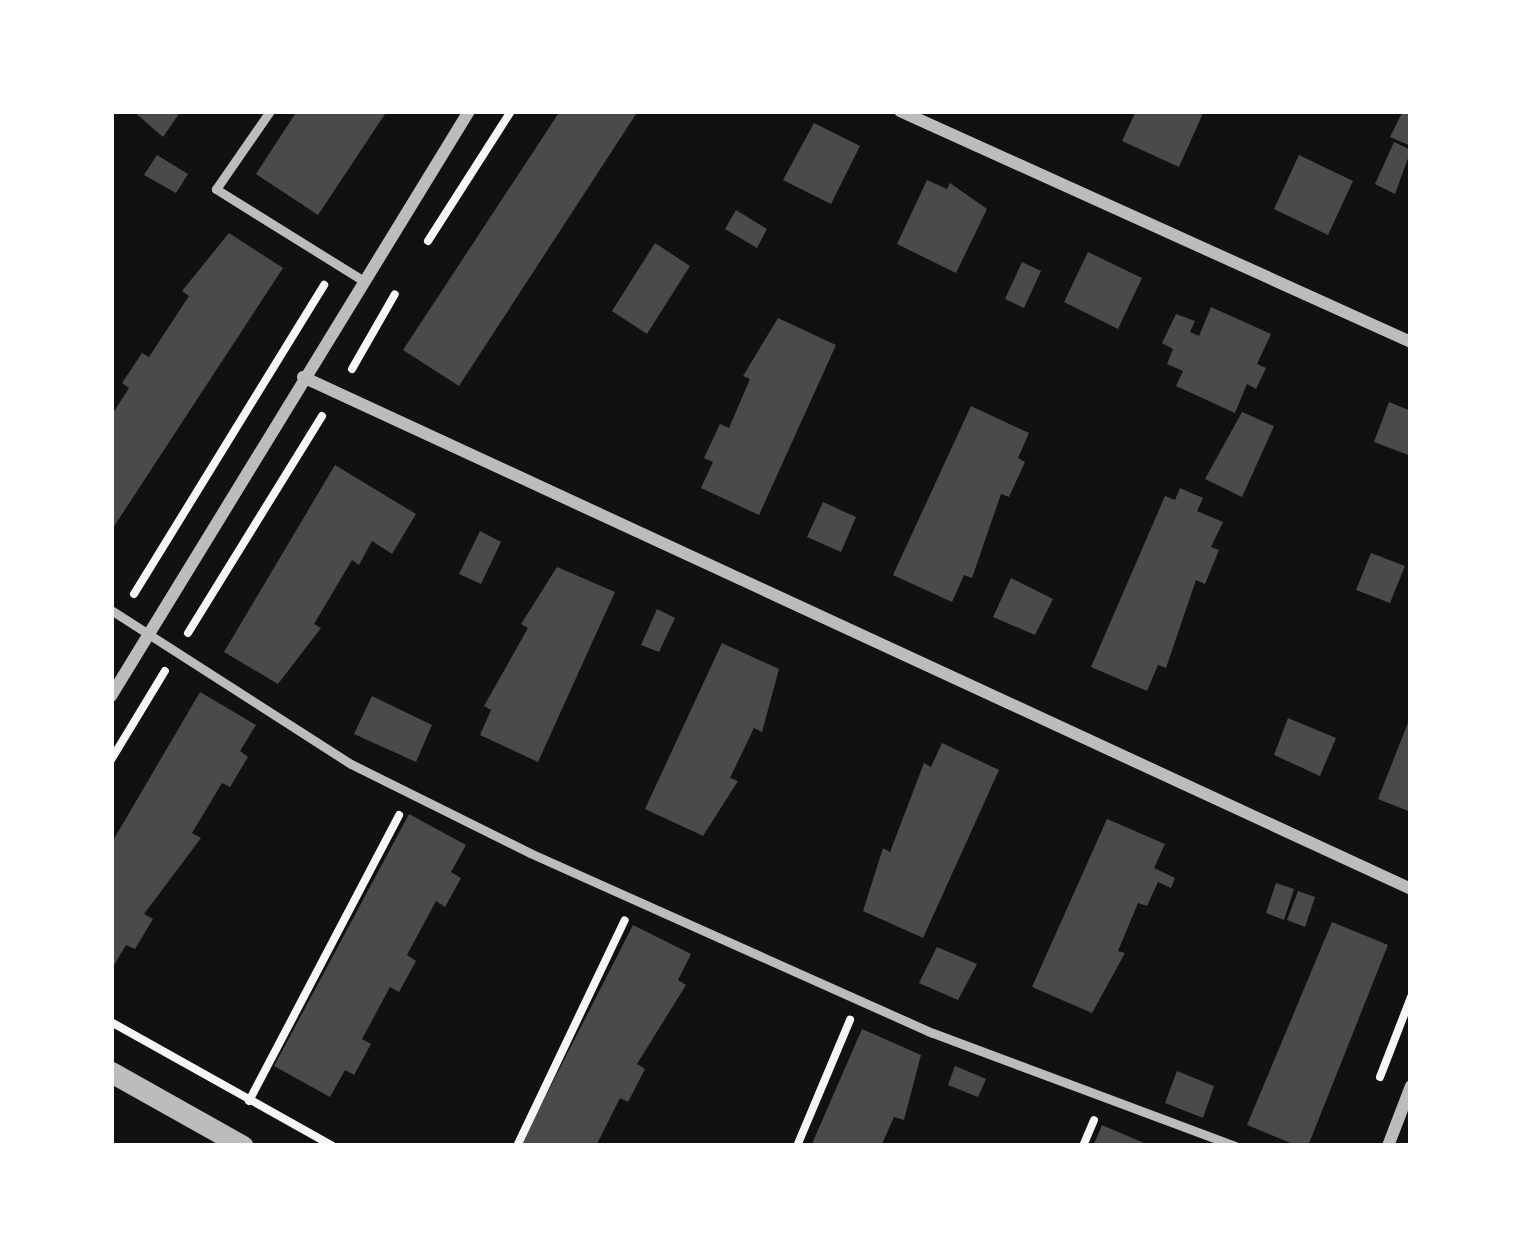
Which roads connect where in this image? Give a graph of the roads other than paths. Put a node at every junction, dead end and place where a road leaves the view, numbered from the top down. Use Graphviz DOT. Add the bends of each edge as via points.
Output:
graph roads {
  1 [pos="271,111"];
  2 [pos="470,111"];
  3 [pos="900,111"];
  4 [pos="362,280"];
  5 [pos="1411,342"];
  6 [pos="303,377"];
  7 [pos="111,610"];
  8 [pos="148,635"];
  9 [pos="111,696"];
  10 [pos="1411,889"];
  11 [pos="111,1072"];
  12 [pos="1411,1086"];
  13 [pos="243,1146"];
  14 [pos="1236,1146"];
  15 [pos="1388,1146"];
  1 -- 4 [label="lane" via="216,189"];
  2 -- 4 [label="street"];
  3 -- 5 [label="street"];
  4 -- 6 [label="street"];
  6 -- 8 [label="street"];
  6 -- 10 [label="street"];
  7 -- 8 [label="lane"];
  8 -- 9 [label="street"];
  8 -- 14 [label="lane" via="288,728 634,901 858,1001"];
  11 -- 13 [label="street"];
  12 -- 15 [label="street"];
}
